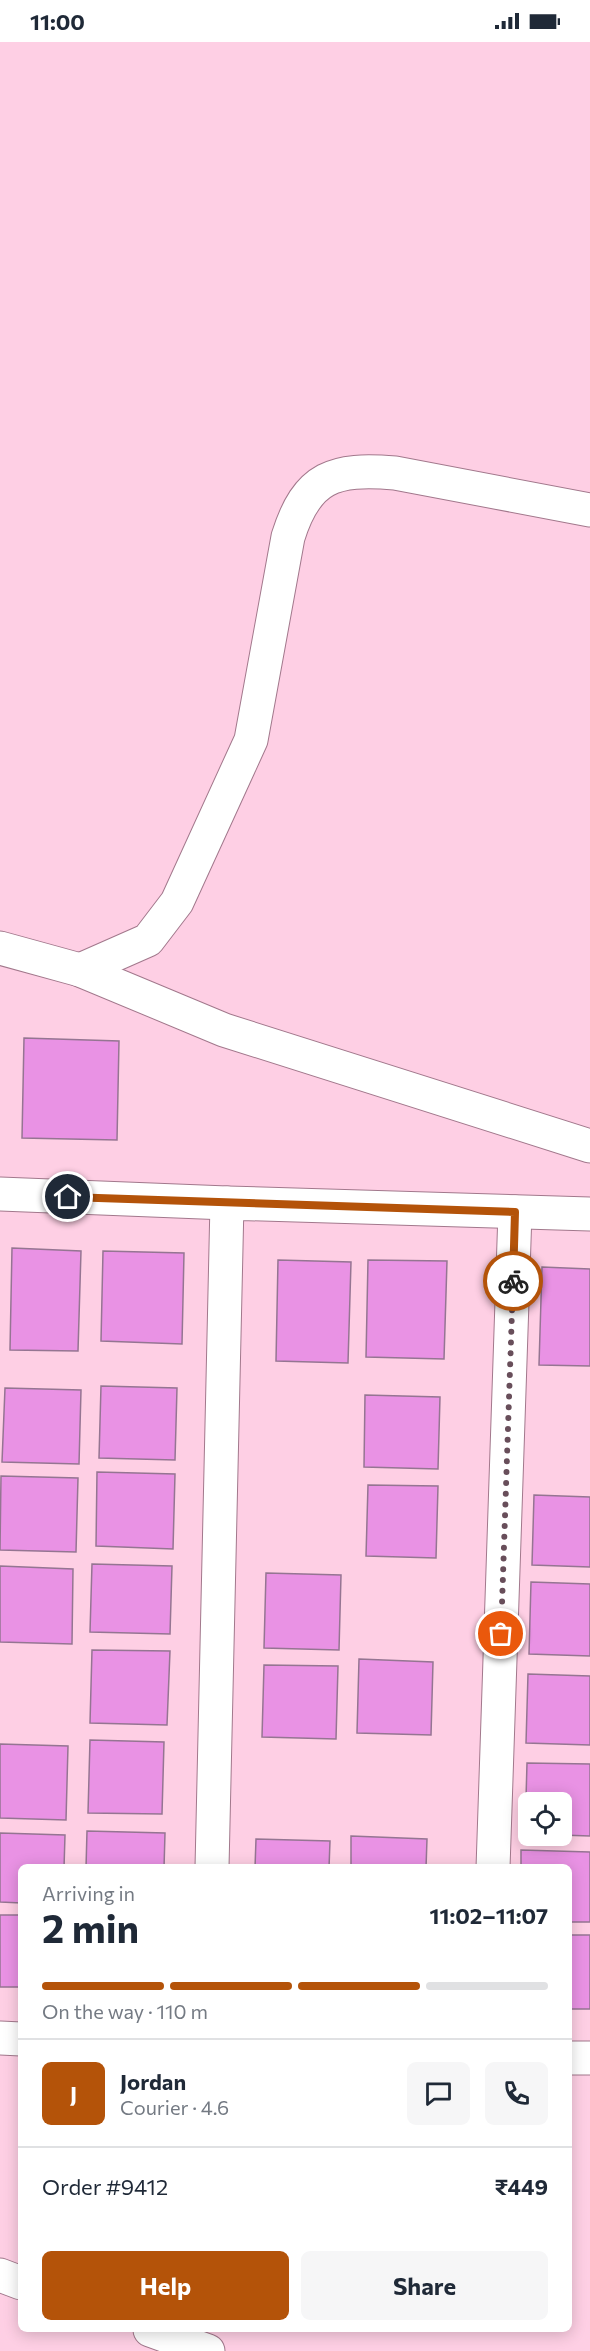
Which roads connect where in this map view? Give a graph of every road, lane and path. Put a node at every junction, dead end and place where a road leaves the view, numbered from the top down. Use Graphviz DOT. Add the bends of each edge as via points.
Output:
graph roads {
  1 [pos="590,510"];
  2 [pos="0,948"];
  3 [pos="80,970"];
  4 [pos="590,1146"];
  5 [pos="0,1194"];
  6 [pos="226,1203"];
  7 [pos="515,1212"];
  8 [pos="590,1215"];
  9 [pos="212,1864"];
  10 [pos="492,1864"];
  11 [pos="0,2038"];
  12 [pos="18,2039"];
  13 [pos="572,2058"];
  14 [pos="590,2058"];
  15 [pos="0,2275"];
  16 [pos="18,2282"];
  17 [pos="156,2332"];
  18 [pos="208,2351"];
  1 -- 3 [label="street" via="395,473 363,470 324,479 296,512 288,537 251,740 177,902 148,940"];
  2 -- 3 [label="street"];
  3 -- 4 [label="street" via="224,1030"];
  5 -- 6 [label="street"];
  6 -- 7 [label="street"];
  6 -- 9 [label="street"];
  7 -- 8 [label="street"];
  7 -- 10 [label="street"];
  11 -- 12 [label="street"];
  13 -- 14 [label="street"];
  15 -- 16 [label="street"];
  17 -- 18 [label="street"];
}
